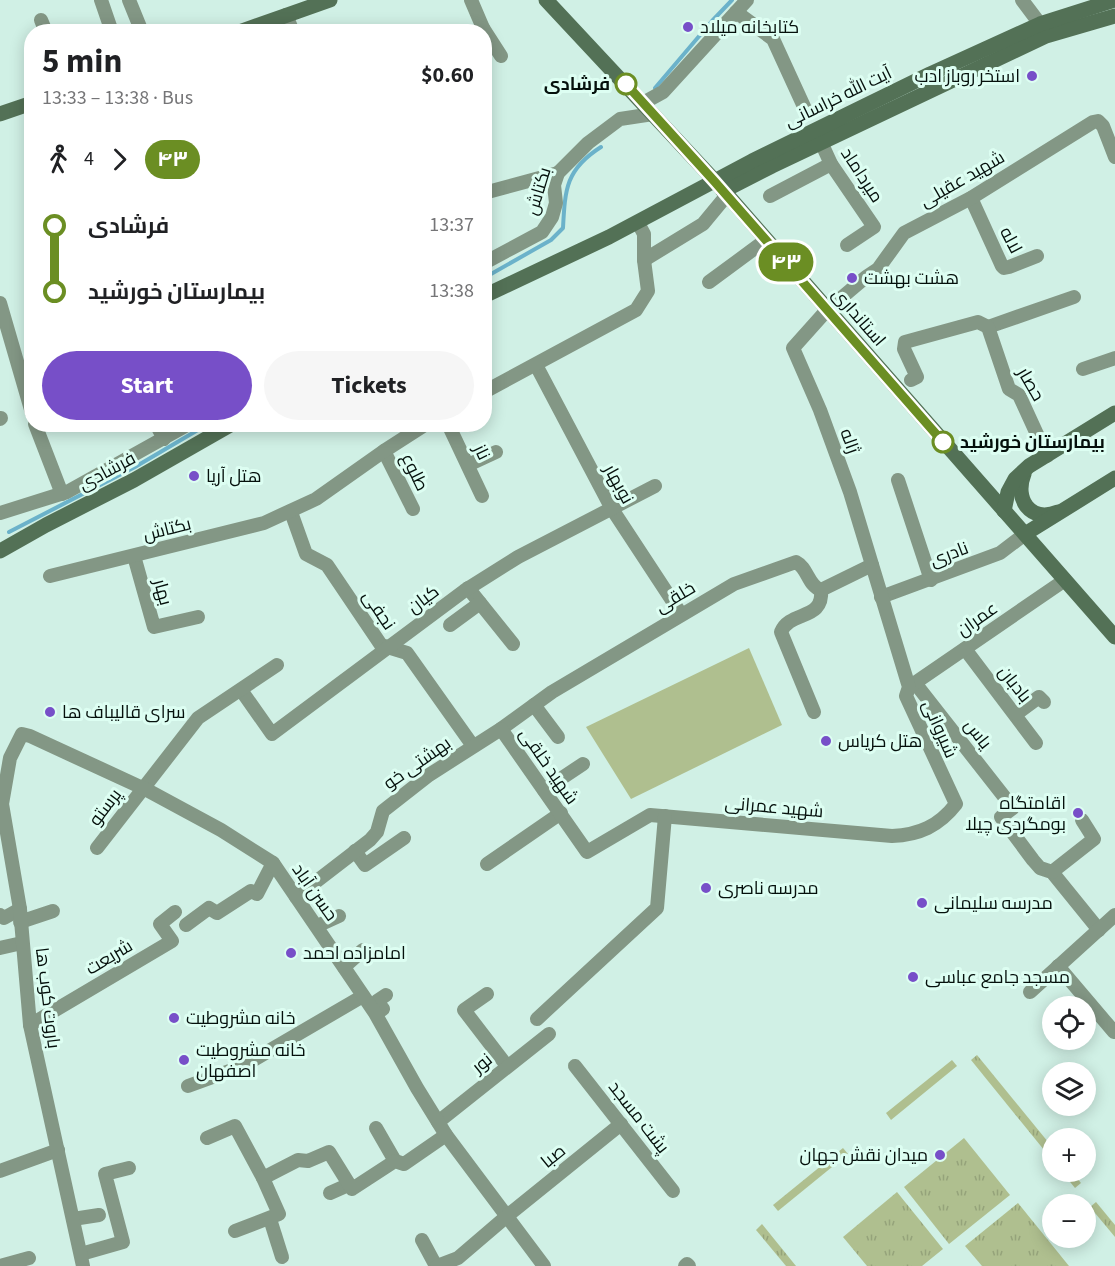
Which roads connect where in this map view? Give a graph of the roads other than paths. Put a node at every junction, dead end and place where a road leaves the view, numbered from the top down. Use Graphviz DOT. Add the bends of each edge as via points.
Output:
graph roads {
  1 [pos="101,0"];
  2 [pos="129,0"];
  3 [pos="328,0"];
  4 [pos="471,0"];
  5 [pos="546,0"];
  6 [pos="1022,0"];
  7 [pos="1115,0"];
  8 [pos="743,3"];
  9 [pos="286,15"];
  10 [pos="1115,16"];
  11 [pos="109,24"];
  12 [pos="139,24"];
  13 [pos="262,24"];
  14 [pos="289,24"];
  15 [pos="478,24"];
  16 [pos="1040,24"];
  17 [pos="492,45"];
  18 [pos="501,56"];
  19 [pos="960,68"];
  20 [pos="643,103"];
  21 [pos="24,106"];
  22 [pos="806,111"];
  23 [pos="0,114"];
  24 [pos="653,114"];
  25 [pos="821,142"];
  26 [pos="1115,157"];
  27 [pos="831,164"];
  28 [pos="558,173"];
  29 [pos="722,189"];
  30 [pos="492,191"];
  31 [pos="770,196"];
  32 [pos="971,198"];
  33 [pos="638,223"];
  34 [pos="766,240"];
  35 [pos="846,245"];
  36 [pos="1037,256"];
  37 [pos="492,258"];
  38 [pos="644,260"];
  39 [pos="709,282"];
  40 [pos="492,292"];
  41 [pos="1074,297"];
  42 [pos="0,303"];
  43 [pos="827,310"];
  44 [pos="988,327"];
  45 [pos="5,340"];
  46 [pos="1115,358"];
  47 [pos="536,365"];
  48 [pos="1083,369"];
  49 [pos="911,380"];
  50 [pos="492,388"];
  51 [pos="24,391"];
  52 [pos="1115,413"];
  53 [pos="38,432"];
  54 [pos="160,432"];
  55 [pos="175,432"];
  56 [pos="218,432"];
  57 [pos="414,432"];
  58 [pos="452,432"];
  59 [pos="164,439"];
  60 [pos="384,451"];
  61 [pos="496,452"];
  62 [pos="1047,456"];
  63 [pos="468,465"];
  64 [pos="1029,466"];
  65 [pos="1115,478"];
  66 [pos="898,480"];
  67 [pos="655,486"];
  68 [pos="62,494"];
  69 [pos="482,496"];
  70 [pos="413,509"];
  71 [pos="612,509"];
  72 [pos="1061,510"];
  73 [pos="1004,511"];
  74 [pos="291,512"];
  75 [pos="0,513"];
  76 [pos="1024,534"];
  77 [pos="0,551"];
  78 [pos="134,556"];
  79 [pos="872,565"];
  80 [pos="50,576"];
  81 [pos="931,580"];
  82 [pos="1065,580"];
  83 [pos="468,588"];
  84 [pos="821,590"];
  85 [pos="881,597"];
  86 [pos="480,603"];
  87 [pos="681,614"];
  88 [pos="198,617"];
  89 [pos="450,625"];
  90 [pos="1115,637"];
  91 [pos="513,644"];
  92 [pos="389,647"];
  93 [pos="965,649"];
  94 [pos="277,665"];
  95 [pos="912,685"];
  96 [pos="241,690"];
  97 [pos="1044,702"];
  98 [pos="534,705"];
  99 [pos="814,712"];
  100 [pos="1016,714"];
  101 [pos="501,729"];
  102 [pos="22,734"];
  103 [pos="558,737"];
  104 [pos="1036,742"];
  105 [pos="473,746"];
  106 [pos="583,764"];
  107 [pos="142,788"];
  108 [pos="544,790"];
  109 [pos="956,804"];
  110 [pos="1,805"];
  111 [pos="561,813"];
  112 [pos="665,816"];
  113 [pos="1082,820"];
  114 [pos="404,838"];
  115 [pos="8,839"];
  116 [pos="97,848"];
  117 [pos="19,850"];
  118 [pos="355,851"];
  119 [pos="587,852"];
  120 [pos="273,863"];
  121 [pos="487,864"];
  122 [pos="1052,872"];
  123 [pos="296,897"];
  124 [pos="53,910"];
  125 [pos="175,912"];
  126 [pos="0,915"];
  127 [pos="20,915"];
  128 [pos="1115,915"];
  129 [pos="339,916"];
  130 [pos="186,925"];
  131 [pos="317,926"];
  132 [pos="1099,930"];
  133 [pos="22,943"];
  134 [pos="0,948"];
  135 [pos="363,950"];
  136 [pos="1058,966"];
  137 [pos="344,967"];
  138 [pos="1029,992"];
  139 [pos="487,994"];
  140 [pos="386,995"];
  141 [pos="363,996"];
  142 [pos="375,1013"];
  143 [pos="537,1018"];
  144 [pos="30,1025"];
  145 [pos="1114,1032"];
  146 [pos="549,1034"];
  147 [pos="507,1066"];
  148 [pos="575,1066"];
  149 [pos="188,1086"];
  150 [pos="438,1122"];
  151 [pos="621,1124"];
  152 [pos="376,1128"];
  153 [pos="446,1135"];
  154 [pos="207,1138"];
  155 [pos="58,1150"];
  156 [pos="396,1161"];
  157 [pos="129,1168"];
  158 [pos="0,1171"];
  159 [pos="263,1178"];
  160 [pos="348,1185"];
  161 [pos="673,1191"];
  162 [pos="330,1193"];
  163 [pos="99,1215"];
  164 [pos="507,1215"];
  165 [pos="73,1219"];
  166 [pos="270,1219"];
  167 [pos="235,1231"];
  168 [pos="422,1240"];
  169 [pos="282,1257"];
  170 [pos="29,1258"];
  171 [pos="82,1260"];
  172 [pos="0,1266"];
  173 [pos="436,1266"];
  174 [pos="544,1266"];
  1 -- 11 [label="street"];
  2 -- 12 [label="street"];
  3 -- 9 [label="main road"];
  4 -- 15 [label="street"];
  5 -- 20 [label="main road, استانداری"];
  6 -- 16 [label="street"];
  7 -- 16 [label="main road, آیت الله خراسانی"];
  8 -- 20 [label="street" via="663,92"];
  8 -- 22 [label="street" via="773,39"];
  9 -- 13 [label="main road"];
  9 -- 14 [label="street"];
  10 -- 19 [label="main road, آیت الله خراسانی"];
  16 -- 19 [label="main road, آیت الله خراسانی"];
  17 -- 18 [label="street"];
  19 -- 25 [label="main road, آیت الله خراسانی"];
  19 -- 29 [label="main road, آیت الله خراسانی" via="816,130"];
  20 -- 24 [label="main road, استانداری"];
  21 -- 23 [label="main road"];
  24 -- 28 [label="street, بکتاش" via="620,119"];
  24 -- 29 [label="main road, استانداری"];
  25 -- 27 [label="street, میرداماد"];
  25 -- 29 [label="main road, آیت الله خراسانی"];
  26 -- 32 [label="street, شهید عقیلی" via="1103,126 1093,122"];
  27 -- 31 [label="street"];
  27 -- 35 [label="street, میرداماد" via="874,227"];
  28 -- 30 [label="street"];
  28 -- 37 [label="street, بکتاش" via="552,218 542,232"];
  29 -- 33 [label="main road"];
  29 -- 34 [label="main road, استانداری"];
  29 -- 38 [label="street" via="703,224"];
  32 -- 36 [label="street, لاله" via="1004,268"];
  32 -- 43 [label="street, شهید عقیلی" via="904,233 878,270"];
  33 -- 38 [label="street" via="644,234"];
  33 -- 40 [label="main road"];
  34 -- 39 [label="street"];
  34 -- 43 [label="main road, استانداری"];
  38 -- 47 [label="street" via="648,291 636,310"];
  41 -- 44 [label="street"];
  42 -- 45 [label="street"];
  43 -- 73 [label="main road, استانداری"];
  43 -- 79 [label="street, ژاله" via="793,348 850,492"];
  44 -- 49 [label="street" via="978,322 905,342 904,350 917,377"];
  44 -- 62 [label="street, حصار" via="1009,389 1019,395"];
  45 -- 51 [label="street"];
  46 -- 48 [label="street"];
  47 -- 50 [label="street"];
  47 -- 71 [label="street, نوبهار"];
  52 -- 62 [label="main road"];
  53 -- 68 [label="street"];
  54 -- 59 [label="street"];
  55 -- 59 [label="street"];
  56 -- 77 [label="main road, فرشادی"];
  57 -- 60 [label="street, بکتاش"];
  58 -- 63 [label="street, ناز"];
  59 -- 68 [label="street"];
  60 -- 70 [label="street, طلوع"];
  60 -- 74 [label="street, بکتاش"];
  61 -- 63 [label="street"];
  62 -- 64 [label="main road"];
  63 -- 69 [label="street, ناز"];
  64 -- 72 [label="main road" via="1020,485 1024,504 1041,514"];
  64 -- 73 [label="main road" via="1015,479"];
  65 -- 72 [label="main road"];
  66 -- 81 [label="street"];
  67 -- 71 [label="street, کیان"];
  68 -- 75 [label="street"];
  71 -- 83 [label="street, کیان" via="518,557"];
  71 -- 87 [label="street, نوبهار"];
  72 -- 76 [label="main road"];
  73 -- 76 [label="main road, استانداری"];
  74 -- 78 [label="street, بکتاش"];
  74 -- 92 [label="street, نجفی" via="306,554 327,565 381,645"];
  76 -- 81 [label="street, نادری" via="1000,553"];
  76 -- 82 [label="main road, استانداری"];
  78 -- 80 [label="street, بکتاش"];
  78 -- 88 [label="street, بهار" via="154,627"];
  79 -- 84 [label="street"];
  79 -- 85 [label="street, ژاله"];
  81 -- 85 [label="street, نادری"];
  82 -- 90 [label="main road, استانداری"];
  82 -- 93 [label="street, عمران"];
  83 -- 86 [label="street"];
  83 -- 92 [label="street, کیان"];
  84 -- 87 [label="street, خلقی" via="796,562 734,584"];
  84 -- 99 [label="street" via="820,606 796,618 781,632"];
  85 -- 95 [label="street, شیروانی"];
  86 -- 89 [label="street"];
  86 -- 91 [label="street"];
  87 -- 98 [label="street, خلقی"];
  92 -- 96 [label="street, کیان" via="272,734"];
  92 -- 105 [label="street, نجفی" via="407,654"];
  93 -- 95 [label="street, عمران"];
  93 -- 100 [label="street, بادبان"];
  94 -- 96 [label="street, پرستو"];
  95 -- 109 [label="street, شیروانی" via="906,696"];
  95 -- 122 [label="street, یاس" via="1013,808 1001,817 1040,868"];
  96 -- 107 [label="street, پرستو" via="198,718"];
  97 -- 100 [label="street" via="1039,697"];
  98 -- 101 [label="street, خلقی"];
  98 -- 103 [label="street"];
  100 -- 104 [label="street, بادبان"];
  101 -- 105 [label="street, شهید خلقی"];
  101 -- 108 [label="street, شهید خلقی"];
  102 -- 107 [label="street, حسن آباد"];
  102 -- 110 [label="street, باروت کوب ها" via="9,758"];
  105 -- 118 [label="street, بهشتی خو" via="383,810 377,832"];
  106 -- 108 [label="street"];
  107 -- 116 [label="street, پرستو"];
  107 -- 120 [label="street, حسن آباد"];
  108 -- 111 [label="street, شهید خلقی"];
  109 -- 112 [label="street, شهید عمرانی" via="937,824 909,835 892,836"];
  110 -- 115 [label="street, باروت کوب ها"];
  111 -- 119 [label="street, شهید خلقی"];
  111 -- 121 [label="street"];
  112 -- 119 [label="street, شهید عمرانی" via="650,815"];
  112 -- 143 [label="street" via="657,908"];
  113 -- 122 [label="street" via="1095,839"];
  114 -- 118 [label="street" via="365,865"];
  115 -- 117 [label="street"];
  115 -- 127 [label="street, باروت کوب ها"];
  118 -- 123 [label="street"];
  120 -- 123 [label="street, حسن آباد"];
  120 -- 130 [label="street" via="257,894 250,891 217,913 209,908"];
  122 -- 132 [label="street"];
  123 -- 131 [label="street, حسن آباد"];
  124 -- 127 [label="street"];
  125 -- 144 [label="street, شریعت" via="160,924 172,941"];
  126 -- 127 [label="street"];
  127 -- 133 [label="street, باروت کوب ها"];
  128 -- 132 [label="street"];
  129 -- 131 [label="street"];
  131 -- 137 [label="street, حسن آباد"];
  132 -- 136 [label="street"];
  133 -- 134 [label="street"];
  133 -- 144 [label="street, باروت کوب ها"];
  135 -- 137 [label="street"];
  136 -- 138 [label="street"];
  136 -- 145 [label="street"];
  137 -- 141 [label="street, حسن آباد"];
  139 -- 147 [label="street" via="464,1010"];
  140 -- 142 [label="street" via="377,1001 383,1009"];
  141 -- 142 [label="street, حسن آباد"];
  141 -- 149 [label="street" via="243,1066"];
  142 -- 150 [label="street, حسن آباد"];
  144 -- 155 [label="street, باروت کوب ها"];
  146 -- 147 [label="street, نور"];
  147 -- 150 [label="street, نور"];
  148 -- 151 [label="street, پشت مسجد"];
  150 -- 153 [label="street, حسن آباد"];
  151 -- 161 [label="street, پشت مسجد"];
  151 -- 164 [label="street, صبا"];
  152 -- 156 [label="street"];
  153 -- 156 [label="street" via="404,1164"];
  153 -- 164 [label="street, حسن آباد"];
  154 -- 159 [label="street" via="235,1126"];
  155 -- 158 [label="street"];
  155 -- 165 [label="street, باروت کوب ها"];
  156 -- 160 [label="street" via="352,1189"];
  157 -- 171 [label="street" via="105,1174 123,1242"];
  159 -- 160 [label="street" via="298,1160 308,1161 329,1152"];
  159 -- 166 [label="street" via="279,1214"];
  160 -- 162 [label="street"];
  163 -- 165 [label="street"];
  164 -- 173 [label="street, صبا" via="458,1258"];
  164 -- 174 [label="street, حسن آباد"];
  165 -- 171 [label="street, باروت کوب ها"];
  166 -- 167 [label="street"];
  166 -- 169 [label="street" via="271,1243"];
  168 -- 173 [label="street"];
  170 -- 172 [label="street"];
}
